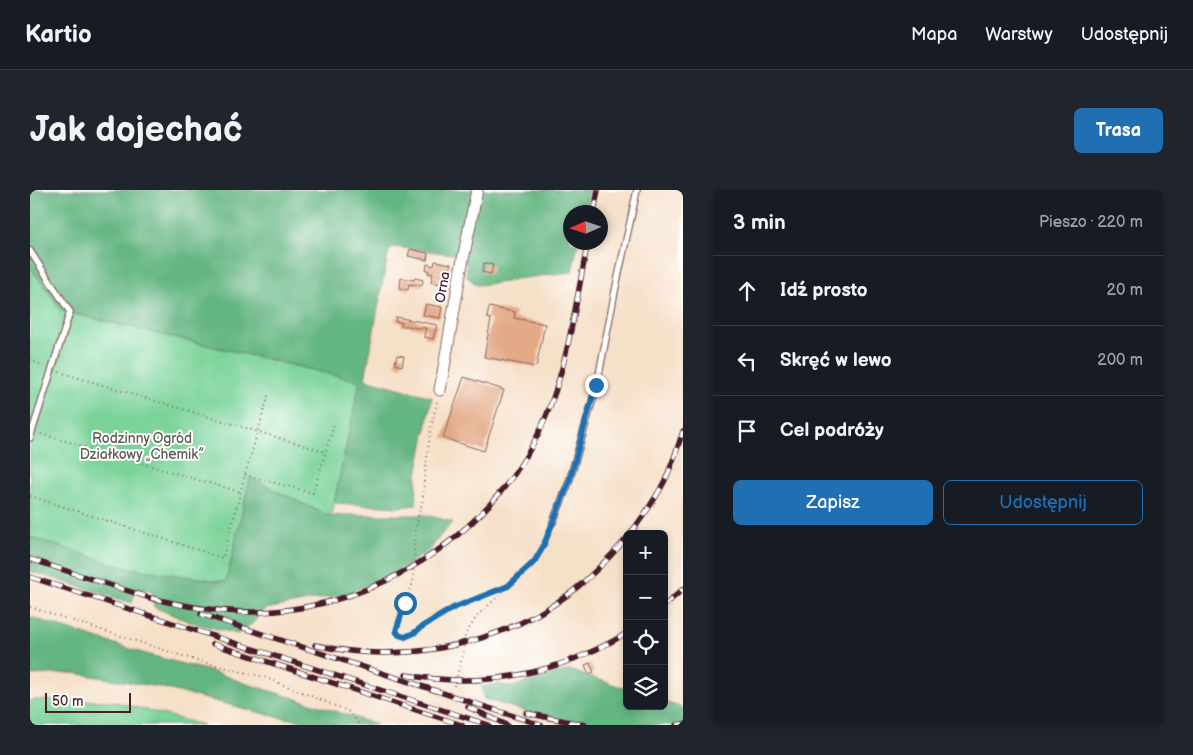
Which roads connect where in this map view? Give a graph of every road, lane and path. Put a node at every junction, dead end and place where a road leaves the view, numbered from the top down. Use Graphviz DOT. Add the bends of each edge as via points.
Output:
graph roads {
  1 [pos="477,190"];
  2 [pos="637,190"];
  3 [pos="30,251"];
  4 [pos="30,360"];
  5 [pos="52,370"];
  6 [pos="440,390"];
  7 [pos="269,393"];
  8 [pos="334,425"];
  9 [pos="32,432"];
  10 [pos="257,432"];
  11 [pos="30,438"];
  12 [pos="326,452"];
  13 [pos="245,475"];
  14 [pos="240,492"];
  15 [pos="30,496"];
  16 [pos="553,522"];
  17 [pos="508,586"];
  18 [pos="30,607"];
  19 [pos="454,686"];
  20 [pos="360,725"];
  1 -- 6 [label="street, Orna"];
  2 -- 16 [label="lane" via="596,385 569,482"];
  3 -- 5 [label="lane" via="70,312"];
  4 -- 5 [label="path"];
  5 -- 9 [label="lane"];
  5 -- 10 [label="path"];
  6 -- 17 [label="path" via="415,532 413,583 396,631 405,637 453,608"];
  7 -- 10 [label="path"];
  8 -- 12 [label="path"];
  9 -- 11 [label="lane"];
  9 -- 14 [label="path"];
  10 -- 12 [label="path"];
  10 -- 13 [label="path"];
  12 -- 13 [label="path" via="313,493"];
  13 -- 14 [label="path"];
  14 -- 15 [label="path" via="223,558"];
  16 -- 17 [label="path" via="534,562"];
  17 -- 19 [label="path" via="478,615 465,634"];
  18 -- 20 [label="path" via="192,659 264,677 348,712"];
}
